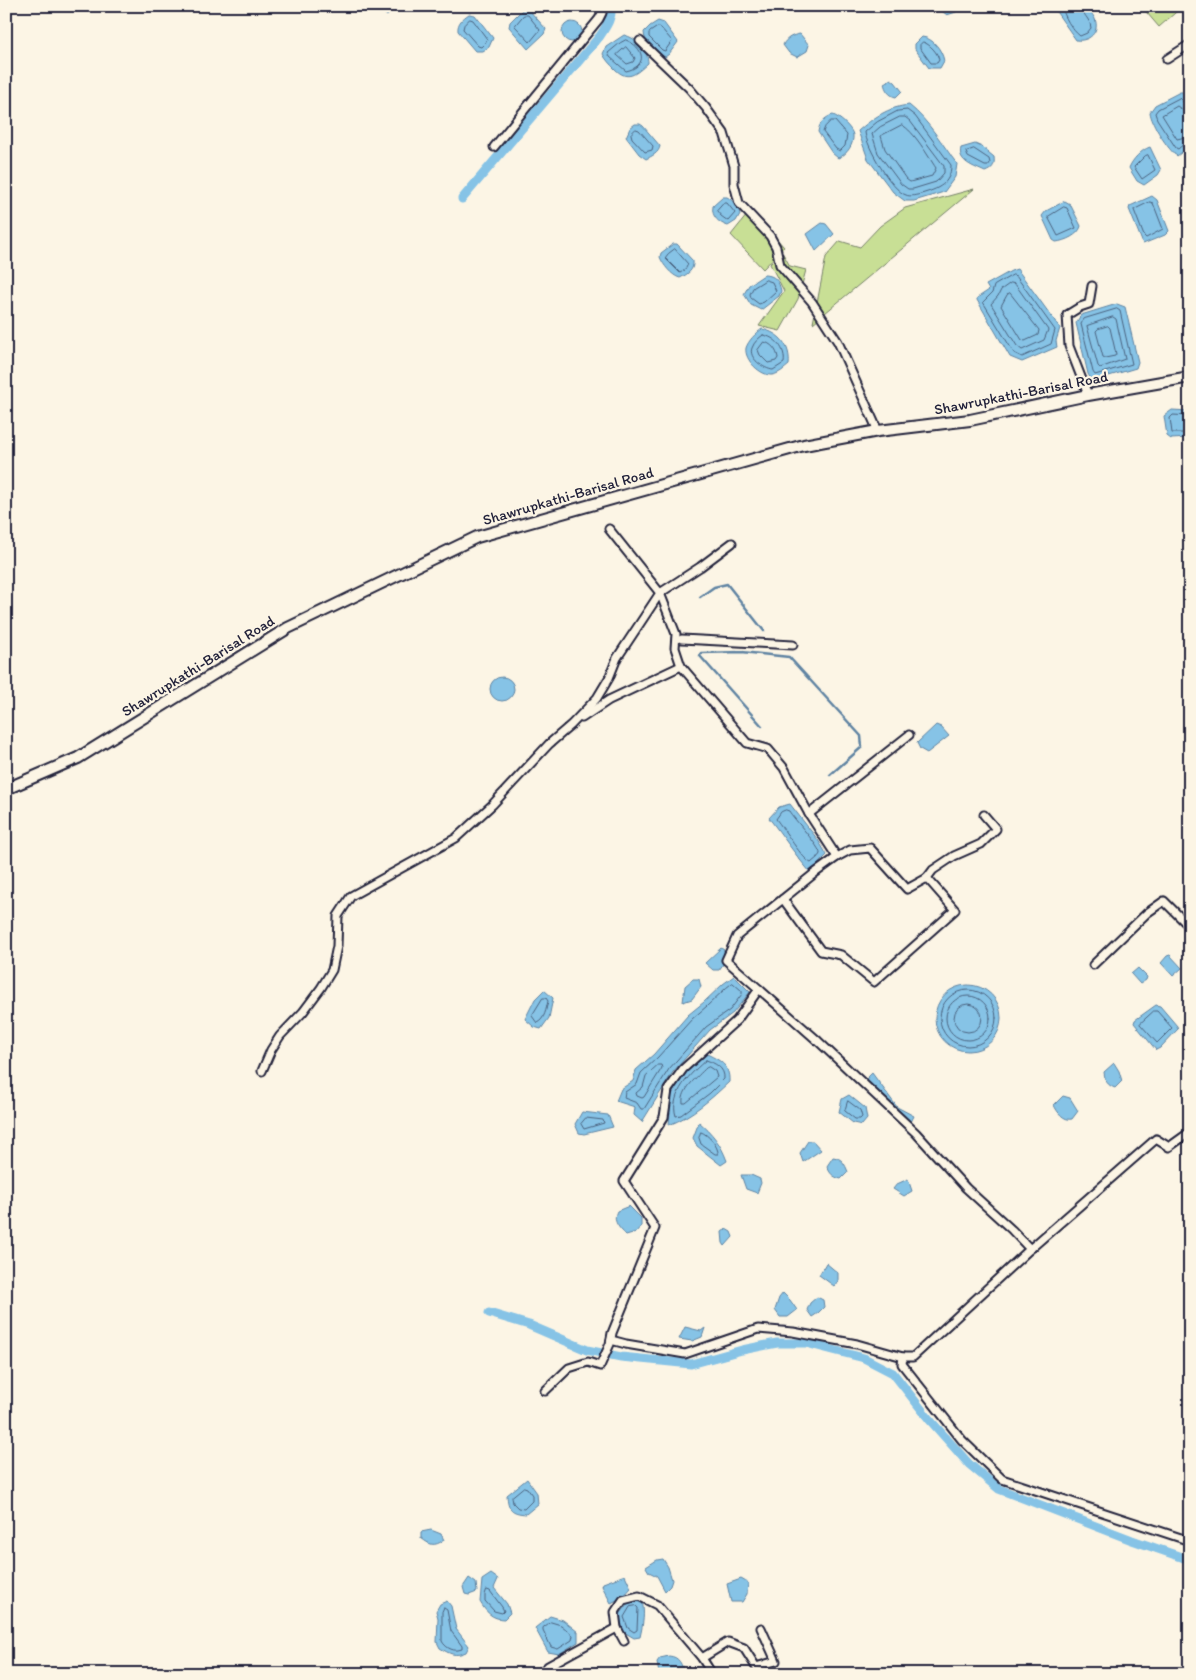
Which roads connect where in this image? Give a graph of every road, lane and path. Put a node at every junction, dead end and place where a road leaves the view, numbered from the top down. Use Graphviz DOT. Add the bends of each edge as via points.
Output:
graph roads {
  1 [pos="602,6"];
  2 [pos="640,41"];
  3 [pos="1190,44"];
  4 [pos="1167,59"];
  5 [pos="494,147"];
  6 [pos="1092,286"];
  7 [pos="1190,377"];
  8 [pos="1088,395"];
  9 [pos="878,431"];
  10 [pos="609,529"];
  11 [pos="732,543"];
  12 [pos="660,593"];
  13 [pos="682,639"];
  14 [pos="793,645"];
  15 [pos="681,666"];
  16 [pos="571,725"];
  17 [pos="909,736"];
  18 [pos="6,789"];
  19 [pos="809,814"];
  20 [pos="984,815"];
  21 [pos="837,857"];
  22 [pos="927,878"];
  23 [pos="783,899"];
  24 [pos="1190,927"];
  25 [pos="1094,965"];
  26 [pos="760,989"];
  27 [pos="262,1071"];
  28 [pos="1190,1132"];
  29 [pos="1030,1249"];
  30 [pos="610,1342"];
  31 [pos="903,1357"];
  32 [pos="545,1391"];
  33 [pos="1190,1541"];
  34 [pos="617,1628"];
  35 [pos="761,1628"];
  36 [pos="624,1641"];
  37 [pos="702,1658"];
  38 [pos="539,1674"];
  39 [pos="712,1674"];
  1 -- 5 [label="street" via="599,19"];
  2 -- 9 [label="street" via="689,88 724,133 734,166 739,203 770,236 780,265 812,302 838,342"];
  3 -- 4 [label="street"];
  6 -- 8 [label="street" via="1088,304 1067,315 1069,346"];
  7 -- 8 [label="main road, Shawrupkathi-Barisal Road"];
  8 -- 9 [label="main road, Shawrupkathi-Barisal Road" via="970,420"];
  9 -- 18 [label="main road, Shawrupkathi-Barisal Road" via="804,445 477,537 288,628 78,758"];
  10 -- 12 [label="street"];
  11 -- 12 [label="street"];
  12 -- 15 [label="street" via="676,634 675,648"];
  12 -- 16 [label="street" via="617,658 597,698"];
  13 -- 14 [label="street"];
  15 -- 16 [label="street" via="609,700"];
  15 -- 19 [label="street" via="747,743 768,749 784,768"];
  16 -- 27 [label="street" via="456,838 351,896 338,916 332,970 308,1006 280,1036"];
  17 -- 19 [label="street"];
  19 -- 21 [label="street"];
  20 -- 22 [label="street" via="996,829 980,844 933,870"];
  21 -- 22 [label="street" via="850,850 870,848 907,889"];
  21 -- 23 [label="street"];
  22 -- 23 [label="street" via="955,910 874,982 841,955 821,951"];
  23 -- 26 [label="street" via="737,936 726,960"];
  24 -- 25 [label="street" via="1164,901"];
  26 -- 29 [label="street" via="916,1133 966,1188"];
  26 -- 30 [label="street" via="737,1020 684,1070 668,1090 664,1117 624,1181 655,1228"];
  28 -- 29 [label="street" via="1169,1147 1156,1139"];
  29 -- 31 [label="street" via="913,1357"];
  30 -- 31 [label="street" via="685,1354 758,1329 858,1344"];
  30 -- 32 [label="street" via="600,1366 588,1362 569,1368"];
  31 -- 33 [label="street" via="902,1364 962,1440 1002,1479"];
  34 -- 36 [label="street"];
  34 -- 37 [label="street" via="615,1612 623,1600 639,1596 657,1605"];
  34 -- 38 [label="street"];
  35 -- 37 [label="street" via="776,1661 756,1667 744,1648 728,1642"];
  37 -- 39 [label="street"];
}
